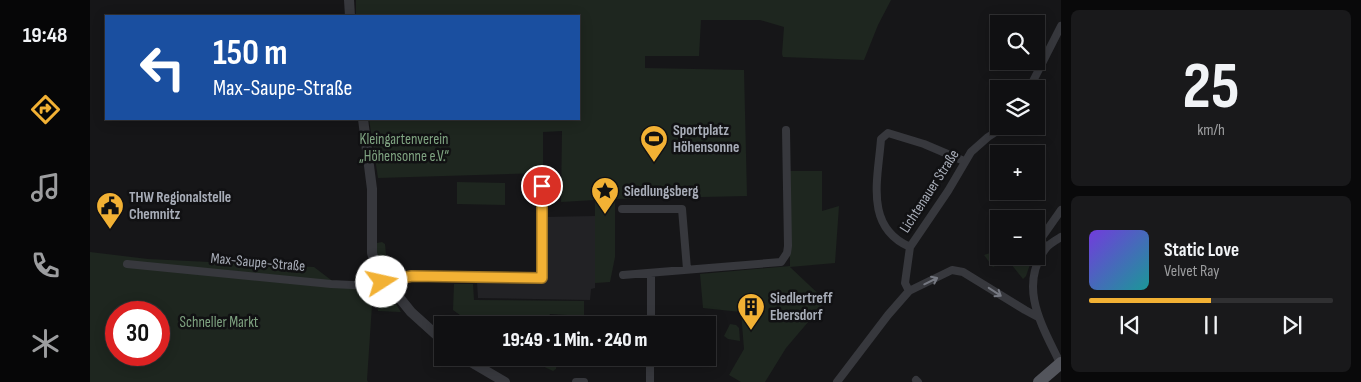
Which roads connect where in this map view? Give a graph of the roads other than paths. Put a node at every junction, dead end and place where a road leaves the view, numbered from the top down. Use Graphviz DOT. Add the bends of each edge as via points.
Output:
graph roads {
  1 [pos="349,0"];
  2 [pos="350,15"];
  3 [pos="1061,26"];
  4 [pos="1034,80"];
  5 [pos="363,120"];
  6 [pos="786,130"];
  7 [pos="991,135"];
  8 [pos="964,162"];
  9 [pos="542,173"];
  10 [pos="622,209"];
  11 [pos="1061,210"];
  12 [pos="1061,237"];
  13 [pos="910,247"];
  14 [pos="1046,248"];
  15 [pos="127,264"];
  16 [pos="687,269"];
  17 [pos="651,273"];
  18 [pos="623,275"];
  19 [pos="386,280"];
  20 [pos="909,291"];
  21 [pos="651,316"];
  22 [pos="1038,316"];
  23 [pos="434,333"];
  24 [pos="1060,363"];
  25 [pos="478,366"];
  26 [pos="650,366"];
  27 [pos="505,382"];
  28 [pos="576,382"];
  29 [pos="584,382"];
  30 [pos="650,382"];
  31 [pos="837,382"];
  32 [pos="1039,382"];
  1 -- 2 [label="street"];
  3 -- 4 [label="street"];
  5 -- 19 [label="street" via="372,189 372,253 377,270"];
  6 -- 16 [label="street" via="787,254 781,262"];
  7 -- 8 [label="street, Lichtenauer Straße"];
  8 -- 13 [label="street, Lichtenauer Straße" via="948,192"];
  8 -- 13 [label="street" via="924,144 888,133 881,139 877,208 886,229 899,242"];
  9 -- 19 [label="street, Max-Saupe-Straße" via="542,278 412,276"];
  10 -- 16 [label="street" via="682,209"];
  11 -- 14 [label="street" via="1040,240"];
  12 -- 14 [label="street"];
  13 -- 20 [label="street, Lichtenauer Straße" via="905,282"];
  14 -- 22 [label="street" via="1033,276 1032,296"];
  15 -- 19 [label="street, Max-Saupe-Straße" via="331,284 373,286"];
  16 -- 17 [label="street"];
  17 -- 18 [label="street"];
  17 -- 21 [label="street"];
  19 -- 23 [label="street"];
  20 -- 22 [label="street, one-way" via="952,270 963,272"];
  20 -- 31 [label="street"];
  22 -- 24 [label="street"];
  24 -- 32 [label="main road"];
  25 -- 27 [label="street"];
  26 -- 30 [label="street"];
  28 -- 29 [label="street"];
}
